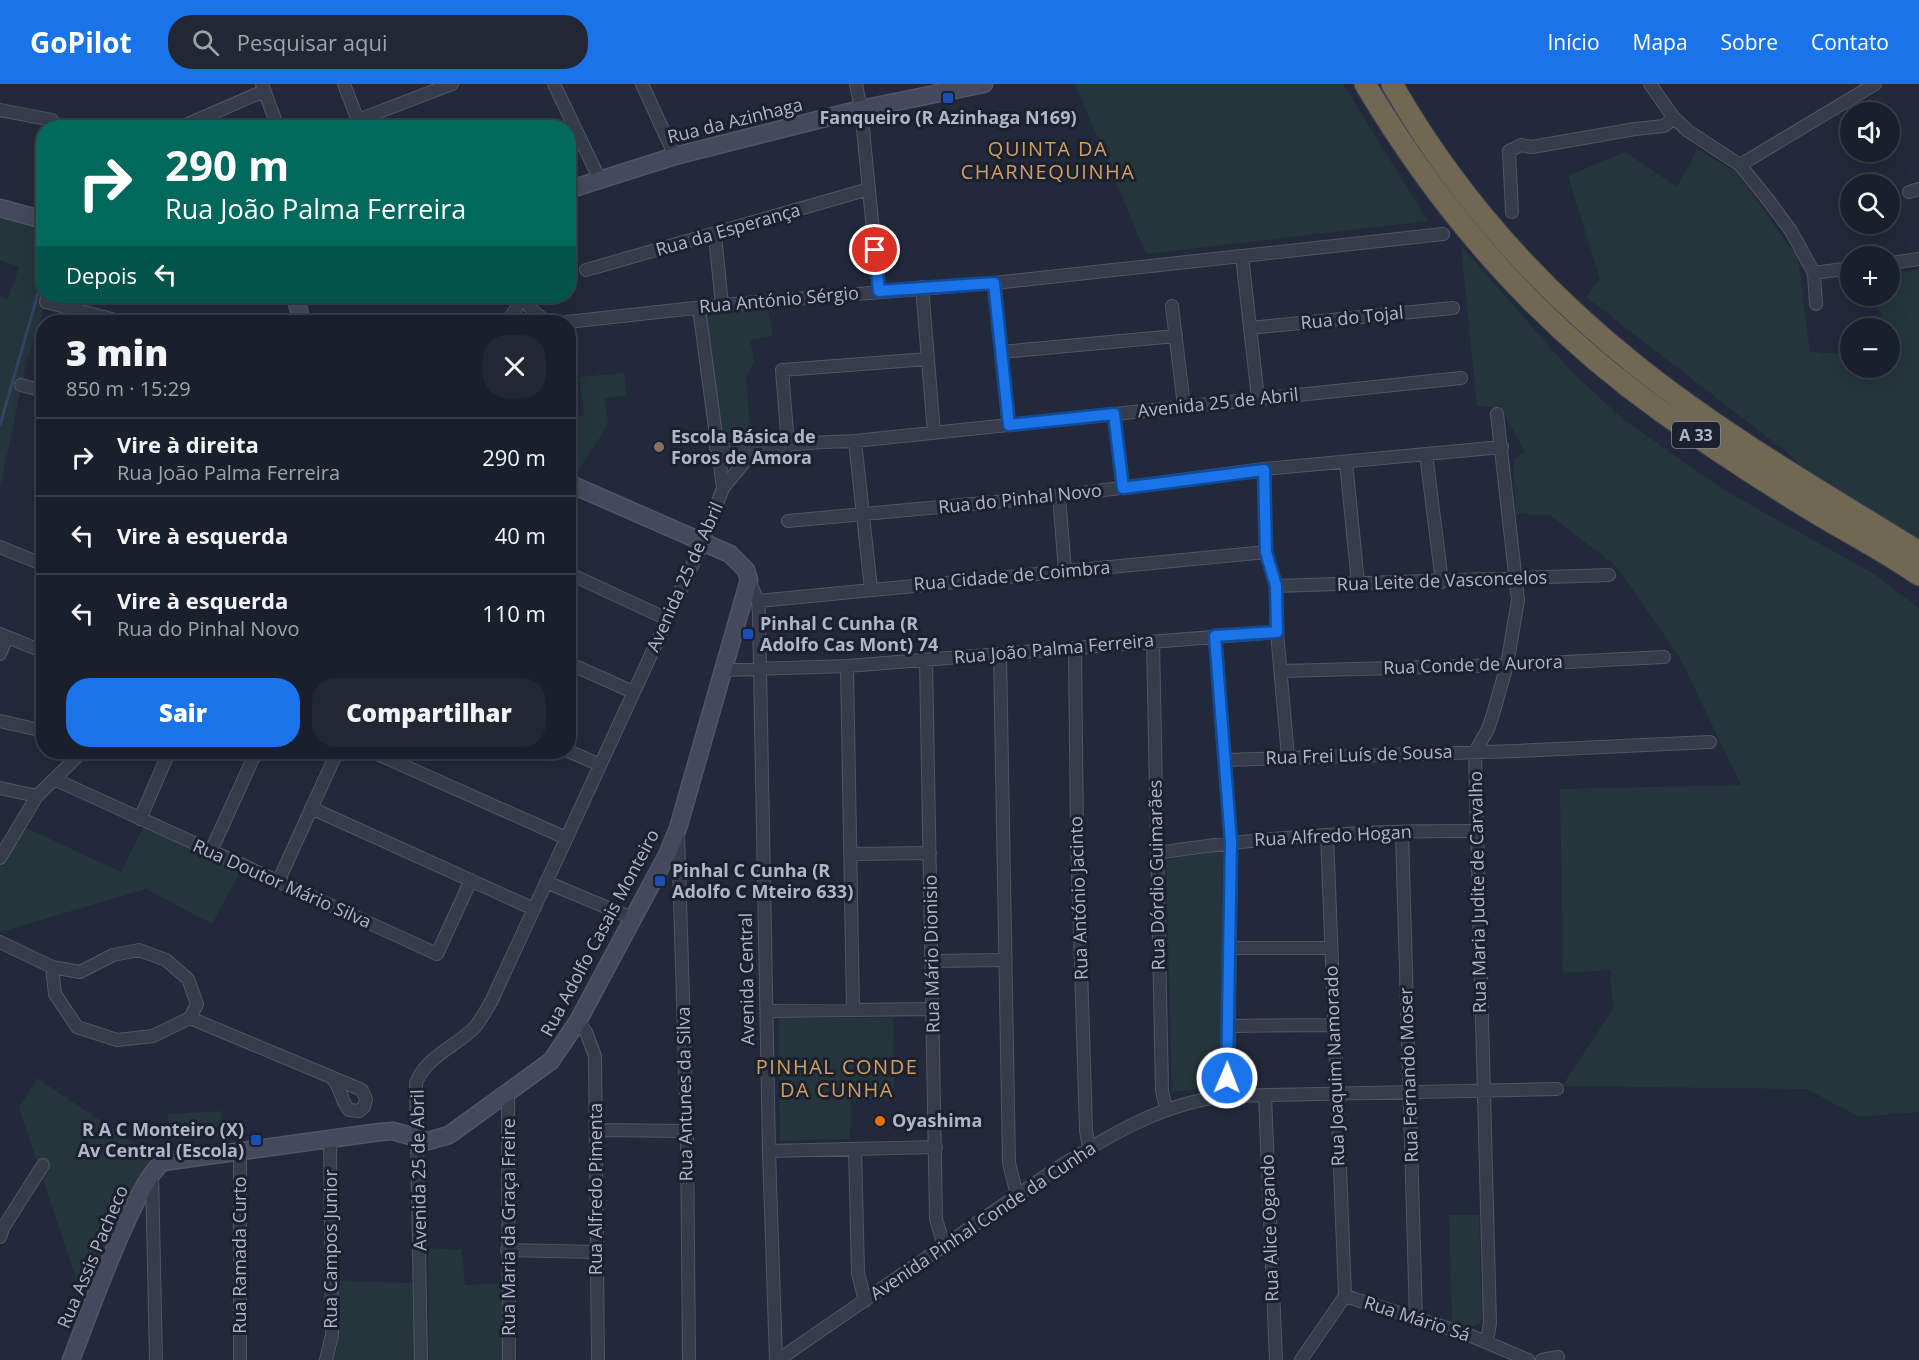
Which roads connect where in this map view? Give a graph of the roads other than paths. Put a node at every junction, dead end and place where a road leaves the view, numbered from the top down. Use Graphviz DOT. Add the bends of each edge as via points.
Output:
graph roads {
  1 [pos="344,84"];
  2 [pos="452,84"];
  3 [pos="554,84"];
  4 [pos="642,84"];
  5 [pos="856,84"];
  6 [pos="984,84"];
  7 [pos="1365,84"];
  8 [pos="1392,84"];
  9 [pos="1650,84"];
  10 [pos="1875,84"];
  11 [pos="263,87"];
  12 [pos="1858,88"];
  13 [pos="861,109"];
  14 [pos="0,110"];
  15 [pos="1674,118"];
  16 [pos="52,120"];
  17 [pos="196,120"];
  18 [pos="275,120"];
  19 [pos="358,120"];
  20 [pos="368,120"];
  21 [pos="571,120"];
  22 [pos="576,130"];
  23 [pos="675,156"];
  24 [pos="1740,165"];
  25 [pos="600,180"];
  26 [pos="576,188"];
  27 [pos="869,189"];
  28 [pos="0,208"];
  29 [pos="1512,213"];
  30 [pos="36,218"];
  31 [pos="1443,234"];
  32 [pos="715,235"];
  33 [pos="1242,256"];
  34 [pos="1919,258"];
  35 [pos="1900,261"];
  36 [pos="1840,269"];
  37 [pos="586,270"];
  38 [pos="1814,273"];
  39 [pos="994,283"];
  40 [pos="922,287"];
  41 [pos="879,291"];
  42 [pos="50,303"];
  43 [pos="526,303"];
  44 [pos="1816,304"];
  45 [pos="722,305"];
  46 [pos="1173,306"];
  47 [pos="699,308"];
  48 [pos="1453,308"];
  49 [pos="96,315"];
  50 [pos="538,315"];
  51 [pos="576,321"];
  52 [pos="1250,328"];
  53 [pos="1176,336"];
  54 [pos="1001,352"];
  55 [pos="928,359"];
  56 [pos="1461,378"];
  57 [pos="21,385"];
  58 [pos="36,390"];
  59 [pos="1258,398"];
  60 [pos="1184,406"];
  61 [pos="1114,414"];
  62 [pos="1497,414"];
  63 [pos="1009,425"];
  64 [pos="934,433"];
  65 [pos="855,441"];
  66 [pos="788,445"];
  67 [pos="716,447"];
  68 [pos="1502,447"];
  69 [pos="752,453"];
  70 [pos="1426,454"];
  71 [pos="1346,462"];
  72 [pos="1264,470"];
  73 [pos="576,486"];
  74 [pos="1123,488"];
  75 [pos="723,489"];
  76 [pos="1059,496"];
  77 [pos="863,514"];
  78 [pos="788,521"];
  79 [pos="703,542"];
  80 [pos="0,547"];
  81 [pos="1266,552"];
  82 [pos="1919,552"];
  83 [pos="36,562"];
  84 [pos="1065,571"];
  85 [pos="1609,575"];
  86 [pos="1919,575"];
  87 [pos="576,577"];
  88 [pos="1516,579"];
  89 [pos="749,580"];
  90 [pos="1442,582"];
  91 [pos="1358,583"];
  92 [pos="1276,586"];
  93 [pos="871,590"];
  94 [pos="758,601"];
  95 [pos="666,619"];
  96 [pos="1277,632"];
  97 [pos="4,635"];
  98 [pos="1215,636"];
  99 [pos="1153,641"];
  100 [pos="1075,648"];
  101 [pos="36,649"];
  102 [pos="0,654"];
  103 [pos="1000,654"];
  104 [pos="1664,657"];
  105 [pos="926,660"];
  106 [pos="1507,665"];
  107 [pos="847,666"];
  108 [pos="576,667"];
  109 [pos="760,669"];
  110 [pos="723,670"];
  111 [pos="1282,671"];
  112 [pos="633,692"];
  113 [pos="0,721"];
  114 [pos="36,729"];
  115 [pos="1710,742"];
  116 [pos="1475,752"];
  117 [pos="576,754"];
  118 [pos="1288,757"];
  119 [pos="75,759"];
  120 [pos="166,759"];
  121 [pos="253,759"];
  122 [pos="334,759"];
  123 [pos="389,759"];
  124 [pos="1225,760"];
  125 [pos="600,765"];
  126 [pos="54,779"];
  127 [pos="0,788"];
  128 [pos="38,796"];
  129 [pos="311,808"];
  130 [pos="140,819"];
  131 [pos="678,828"];
  132 [pos="1475,831"];
  133 [pos="1402,833"];
  134 [pos="1327,835"];
  135 [pos="566,838"];
  136 [pos="1231,842"];
  137 [pos="211,851"];
  138 [pos="930,853"];
  139 [pos="1157,853"];
  140 [pos="850,854"];
  141 [pos="0,858"];
  142 [pos="471,880"];
  143 [pos="278,882"];
  144 [pos="546,882"];
  145 [pos="534,909"];
  146 [pos="632,918"];
  147 [pos="0,942"];
  148 [pos="1229,948"];
  149 [pos="1331,948"];
  150 [pos="1006,960"];
  151 [pos="932,962"];
  152 [pos="52,967"];
  153 [pos="933,1009"];
  154 [pos="853,1010"];
  155 [pos="768,1011"];
  156 [pos="190,1018"];
  157 [pos="578,1021"];
  158 [pos="1334,1025"];
  159 [pos="1228,1026"];
  160 [pos="331,1077"];
  161 [pos="1557,1089"];
  162 [pos="1483,1091"];
  163 [pos="1410,1093"];
  164 [pos="508,1094"];
  165 [pos="1336,1095"];
  166 [pos="1228,1096"];
  167 [pos="1265,1096"];
  168 [pos="1166,1108"];
  169 [pos="597,1130"];
  170 [pos="687,1131"];
  171 [pos="330,1138"];
  172 [pos="418,1138"];
  173 [pos="936,1147"];
  174 [pos="1089,1148"];
  175 [pos="855,1149"];
  176 [pos="240,1150"];
  177 [pos="769,1151"];
  178 [pos="43,1165"];
  179 [pos="152,1171"];
  180 [pos="1017,1195"];
  181 [pos="0,1237"];
  182 [pos="944,1246"];
  183 [pos="507,1250"];
  184 [pos="596,1252"];
  185 [pos="1345,1296"];
  186 [pos="865,1301"];
  187 [pos="1416,1318"];
  188 [pos="1487,1341"];
  189 [pos="1558,1356"];
  190 [pos="71,1360"];
  191 [pos="156,1360"];
  192 [pos="240,1360"];
  193 [pos="326,1360"];
  194 [pos="421,1360"];
  195 [pos="509,1360"];
  196 [pos="598,1360"];
  197 [pos="689,1360"];
  198 [pos="777,1360"];
  199 [pos="1276,1360"];
  200 [pos="1300,1360"];
  201 [pos="1528,1360"];
  202 [pos="1542,1360"];
  1 -- 19 [label="street"];
  2 -- 20 [label="street"];
  3 -- 21 [label="street"];
  4 -- 23 [label="street"];
  5 -- 13 [label="street"];
  6 -- 13 [label="street, Rua da Azinhaga"];
  7 -- 86 [label="highway, A 33" via="1434,191 1495,264 1571,338 1661,411 1806,507"];
  8 -- 82 [label="highway, A 33" via="1446,171 1504,240 1570,307 1638,367 1754,449"];
  9 -- 15 [label="street"];
  10 -- 12 [label="street"];
  11 -- 17 [label="street"];
  11 -- 18 [label="street"];
  12 -- 24 [label="street"];
  13 -- 23 [label="street, Rua da Azinhaga"];
  13 -- 27 [label="street"];
  14 -- 16 [label="street"];
  15 -- 24 [label="street"];
  15 -- 29 [label="street" via="1664,126 1532,147 1521,145 1509,151"];
  22 -- 25 [label="street"];
  23 -- 25 [label="street, Rua da Azinhaga"];
  24 -- 38 [label="street" via="1791,231"];
  25 -- 26 [label="street, Rua da Azinhaga"];
  27 -- 32 [label="street, Rua da Esperança"];
  27 -- 41 [label="street"];
  28 -- 30 [label="street"];
  31 -- 33 [label="street, Rua António Sérgio"];
  32 -- 37 [label="street, Rua da Esperança"];
  32 -- 45 [label="street"];
  33 -- 39 [label="street, Rua António Sérgio"];
  33 -- 52 [label="street"];
  34 -- 35 [label="street"];
  36 -- 38 [label="street"];
  38 -- 44 [label="street"];
  39 -- 40 [label="street, Rua António Sérgio"];
  39 -- 54 [label="street"];
  40 -- 41 [label="street, Rua António Sérgio"];
  40 -- 55 [label="street"];
  41 -- 45 [label="street, Rua António Sérgio"];
  42 -- 49 [label="street"];
  43 -- 50 [label="street"];
  45 -- 47 [label="street, Rua António Sérgio"];
  46 -- 53 [label="street"];
  47 -- 51 [label="street, Rua António Sérgio"];
  47 -- 67 [label="street"];
  48 -- 52 [label="street, Rua do Tojal"];
  52 -- 59 [label="street"];
  53 -- 54 [label="street"];
  53 -- 60 [label="street"];
  54 -- 63 [label="street"];
  55 -- 64 [label="street"];
  55 -- 66 [label="street" via="782,370"];
  56 -- 59 [label="street, Avenida 25 de Abril"];
  57 -- 58 [label="street"];
  59 -- 60 [label="street, Avenida 25 de Abril"];
  60 -- 61 [label="street, Avenida 25 de Abril"];
  61 -- 63 [label="street, Avenida 25 de Abril"];
  61 -- 74 [label="street"];
  62 -- 68 [label="street, Rua Maria Judite de Carvalho"];
  63 -- 64 [label="street, Avenida 25 de Abril"];
  64 -- 65 [label="street, Avenida 25 de Abril"];
  65 -- 66 [label="street, Avenida 25 de Abril"];
  65 -- 77 [label="street"];
  66 -- 69 [label="street, Avenida 25 de Abril"];
  67 -- 69 [label="street"];
  67 -- 75 [label="street"];
  68 -- 70 [label="street, Rua do Pinhal Novo"];
  68 -- 88 [label="street, Rua Maria Judite de Carvalho"];
  69 -- 75 [label="street, Avenida 25 de Abril"];
  70 -- 71 [label="street, Rua do Pinhal Novo"];
  70 -- 90 [label="street"];
  71 -- 72 [label="street, Rua do Pinhal Novo"];
  71 -- 91 [label="street"];
  72 -- 74 [label="street, Rua do Pinhal Novo"];
  72 -- 81 [label="street"];
  73 -- 79 [label="street"];
  74 -- 76 [label="street, Rua do Pinhal Novo"];
  75 -- 79 [label="street, Avenida 25 de Abril"];
  76 -- 77 [label="street, Rua do Pinhal Novo"];
  76 -- 84 [label="street"];
  77 -- 78 [label="street, Rua do Pinhal Novo"];
  77 -- 93 [label="street"];
  79 -- 89 [label="street" via="739,562"];
  79 -- 95 [label="street, Avenida 25 de Abril"];
  80 -- 83 [label="street"];
  81 -- 84 [label="street, Rua Cidade de Coimbra"];
  81 -- 92 [label="street"];
  84 -- 93 [label="street, Rua Cidade de Coimbra"];
  85 -- 88 [label="street, Rua Leite de Vasconcelos"];
  87 -- 95 [label="street"];
  88 -- 90 [label="street, Rua Leite de Vasconcelos"];
  88 -- 106 [label="street, Rua Maria Judite de Carvalho" via="1518,600"];
  89 -- 94 [label="street"];
  89 -- 110 [label="street, Rua Adolfo Casais Monteiro"];
  90 -- 91 [label="street, Rua Leite de Vasconcelos"];
  91 -- 92 [label="street, Rua Leite de Vasconcelos"];
  92 -- 96 [label="street"];
  93 -- 94 [label="street, Rua Cidade de Coimbra"];
  94 -- 109 [label="street, Avenida Central"];
  95 -- 112 [label="street, Avenida 25 de Abril"];
  96 -- 98 [label="street, Rua João Palma Ferreira"];
  96 -- 111 [label="street"];
  97 -- 101 [label="street"];
  97 -- 102 [label="street"];
  98 -- 99 [label="street, Rua João Palma Ferreira"];
  98 -- 124 [label="street"];
  99 -- 100 [label="street, Rua João Palma Ferreira"];
  99 -- 139 [label="street, Rua Dórdio Guimarães"];
  100 -- 103 [label="street, Rua João Palma Ferreira"];
  100 -- 174 [label="street, Rua António Jacinto" via="1077,847"];
  103 -- 105 [label="street, Rua João Palma Ferreira"];
  103 -- 150 [label="street"];
  104 -- 106 [label="street, Rua Conde de Aurora"];
  105 -- 107 [label="street, Rua João Palma Ferreira"];
  105 -- 138 [label="street, Rua Mário Dionisio"];
  106 -- 111 [label="street, Rua Conde de Aurora"];
  106 -- 116 [label="street, Rua Maria Judite de Carvalho" via="1488,729"];
  107 -- 109 [label="street, Rua João Palma Ferreira"];
  107 -- 140 [label="street"];
  108 -- 112 [label="street"];
  109 -- 110 [label="street, Rua João Palma Ferreira"];
  109 -- 155 [label="street, Avenida Central"];
  110 -- 131 [label="street, Rua Adolfo Casais Monteiro"];
  111 -- 118 [label="street"];
  112 -- 125 [label="street, Avenida 25 de Abril"];
  113 -- 114 [label="street"];
  115 -- 116 [label="street, Rua Frei Luís de Sousa"];
  116 -- 118 [label="street, Rua Frei Luís de Sousa"];
  116 -- 132 [label="street, Rua Maria Judite de Carvalho"];
  117 -- 125 [label="street"];
  118 -- 124 [label="street, Rua Frei Luís de Sousa"];
  119 -- 126 [label="street"];
  120 -- 130 [label="street"];
  121 -- 137 [label="street"];
  122 -- 129 [label="street"];
  123 -- 135 [label="street"];
  124 -- 136 [label="street"];
  125 -- 135 [label="street, Avenida 25 de Abril"];
  126 -- 128 [label="street"];
  126 -- 130 [label="street, Rua Doutor Mário Silva"];
  127 -- 128 [label="street"];
  128 -- 141 [label="street"];
  129 -- 142 [label="street"];
  129 -- 143 [label="street"];
  130 -- 137 [label="street, Rua Doutor Mário Silva"];
  131 -- 146 [label="street, Rua Adolfo Casais Monteiro"];
  131 -- 170 [label="street, Rua Antunes da Silva"];
  132 -- 133 [label="street, Rua Alfredo Hogan"];
  132 -- 162 [label="street, Rua Maria Judite de Carvalho"];
  133 -- 134 [label="street, Rua Alfredo Hogan"];
  133 -- 163 [label="street, Rua Fernando Moser"];
  134 -- 136 [label="street, Rua Alfredo Hogan"];
  134 -- 149 [label="street, Rua Joaquim Namorado"];
  135 -- 144 [label="street, Avenida 25 de Abril"];
  136 -- 139 [label="street, Rua Alfredo Hogan"];
  136 -- 148 [label="street"];
  137 -- 143 [label="street, Rua Doutor Mário Silva"];
  138 -- 140 [label="street"];
  138 -- 151 [label="street, Rua Mário Dionisio"];
  139 -- 168 [label="street, Rua Dórdio Guimarães" via="1162,1091"];
  140 -- 154 [label="street"];
  142 -- 143 [label="street, Rua Doutor Mário Silva" via="437,954"];
  142 -- 145 [label="street"];
  144 -- 145 [label="street, Avenida 25 de Abril"];
  144 -- 146 [label="street"];
  145 -- 172 [label="street, Avenida 25 de Abril" via="491,1002 475,1027 438,1056 419,1077"];
  146 -- 157 [label="street, Rua Adolfo Casais Monteiro"];
  147 -- 152 [label="street"];
  148 -- 149 [label="street"];
  148 -- 159 [label="street"];
  149 -- 158 [label="street, Rua Joaquim Namorado"];
  150 -- 151 [label="street"];
  150 -- 180 [label="street" via="1009,1163"];
  151 -- 153 [label="street, Rua Mário Dionisio"];
  152 -- 156 [label="street" via="55,994 77,1027 117,1040 153,1036"];
  152 -- 156 [label="street" via="80,972 113,955 139,950 166,960 188,979 197,1004"];
  153 -- 154 [label="street"];
  153 -- 173 [label="street, Rua Mário Dionisio"];
  154 -- 155 [label="street"];
  155 -- 177 [label="street, Avenida Central"];
  156 -- 160 [label="street"];
  157 -- 164 [label="street, Rua Adolfo Casais Monteiro" via="551,1061"];
  157 -- 169 [label="street, Rua Alfredo Pimenta" via="595,1056"];
  158 -- 159 [label="street"];
  158 -- 165 [label="street, Rua Joaquim Namorado"];
  159 -- 166 [label="street"];
  161 -- 162 [label="street, Avenida Pinhal Conde da Cunha"];
  162 -- 163 [label="street, Avenida Pinhal Conde da Cunha"];
  162 -- 188 [label="street, Rua Maria Judite de Carvalho" via="1490,1323"];
  163 -- 165 [label="street, Avenida Pinhal Conde da Cunha"];
  163 -- 187 [label="street, Rua Fernando Moser"];
  164 -- 172 [label="street, Rua Adolfo Casais Monteiro" via="450,1135 435,1140"];
  164 -- 183 [label="street, Rua Maria da Graça Freire"];
  165 -- 167 [label="street, Avenida Pinhal Conde da Cunha"];
  165 -- 185 [label="street, Rua Joaquim Namorado"];
  166 -- 167 [label="street, Avenida Pinhal Conde da Cunha"];
  166 -- 168 [label="street, Avenida Pinhal Conde da Cunha"];
  167 -- 199 [label="street, Rua Alice Ogando"];
  168 -- 174 [label="street, Avenida Pinhal Conde da Cunha"];
  169 -- 170 [label="street"];
  169 -- 184 [label="street, Rua Alfredo Pimenta"];
  170 -- 197 [label="street, Rua Antunes da Silva"];
  171 -- 172 [label="street, Rua Adolfo Casais Monteiro" via="393,1131"];
  171 -- 176 [label="street, Rua Adolfo Casais Monteiro"];
  171 -- 193 [label="street, Rua Campos Junior" via="332,1335"];
  172 -- 194 [label="street, Avenida 25 de Abril"];
  173 -- 175 [label="street"];
  173 -- 182 [label="street, Rua Mário Dionisio" via="936,1219"];
  174 -- 180 [label="street, Avenida Pinhal Conde da Cunha"];
  175 -- 177 [label="street"];
  175 -- 186 [label="street" via="858,1273"];
  176 -- 179 [label="street, Rua Adolfo Casais Monteiro" via="171,1159"];
  176 -- 192 [label="street, Rua Ramada Curto"];
  177 -- 198 [label="street, Avenida Central"];
  178 -- 181 [label="street"];
  179 -- 190 [label="street, Rua Assis Pacheco"];
  179 -- 191 [label="street"];
  180 -- 182 [label="street, Avenida Pinhal Conde da Cunha"];
  182 -- 186 [label="street, Avenida Pinhal Conde da Cunha"];
  183 -- 184 [label="street"];
  183 -- 195 [label="street, Rua Maria da Graça Freire"];
  184 -- 196 [label="street, Rua Alfredo Pimenta"];
  185 -- 187 [label="street, Rua Mário Sá"];
  185 -- 200 [label="street, Rua Mário Sá"];
  186 -- 198 [label="street, Avenida Pinhal Conde da Cunha"];
  187 -- 188 [label="street, Rua Mário Sá"];
  188 -- 201 [label="street, Rua Mário Sá"];
  189 -- 202 [label="street"];
}
